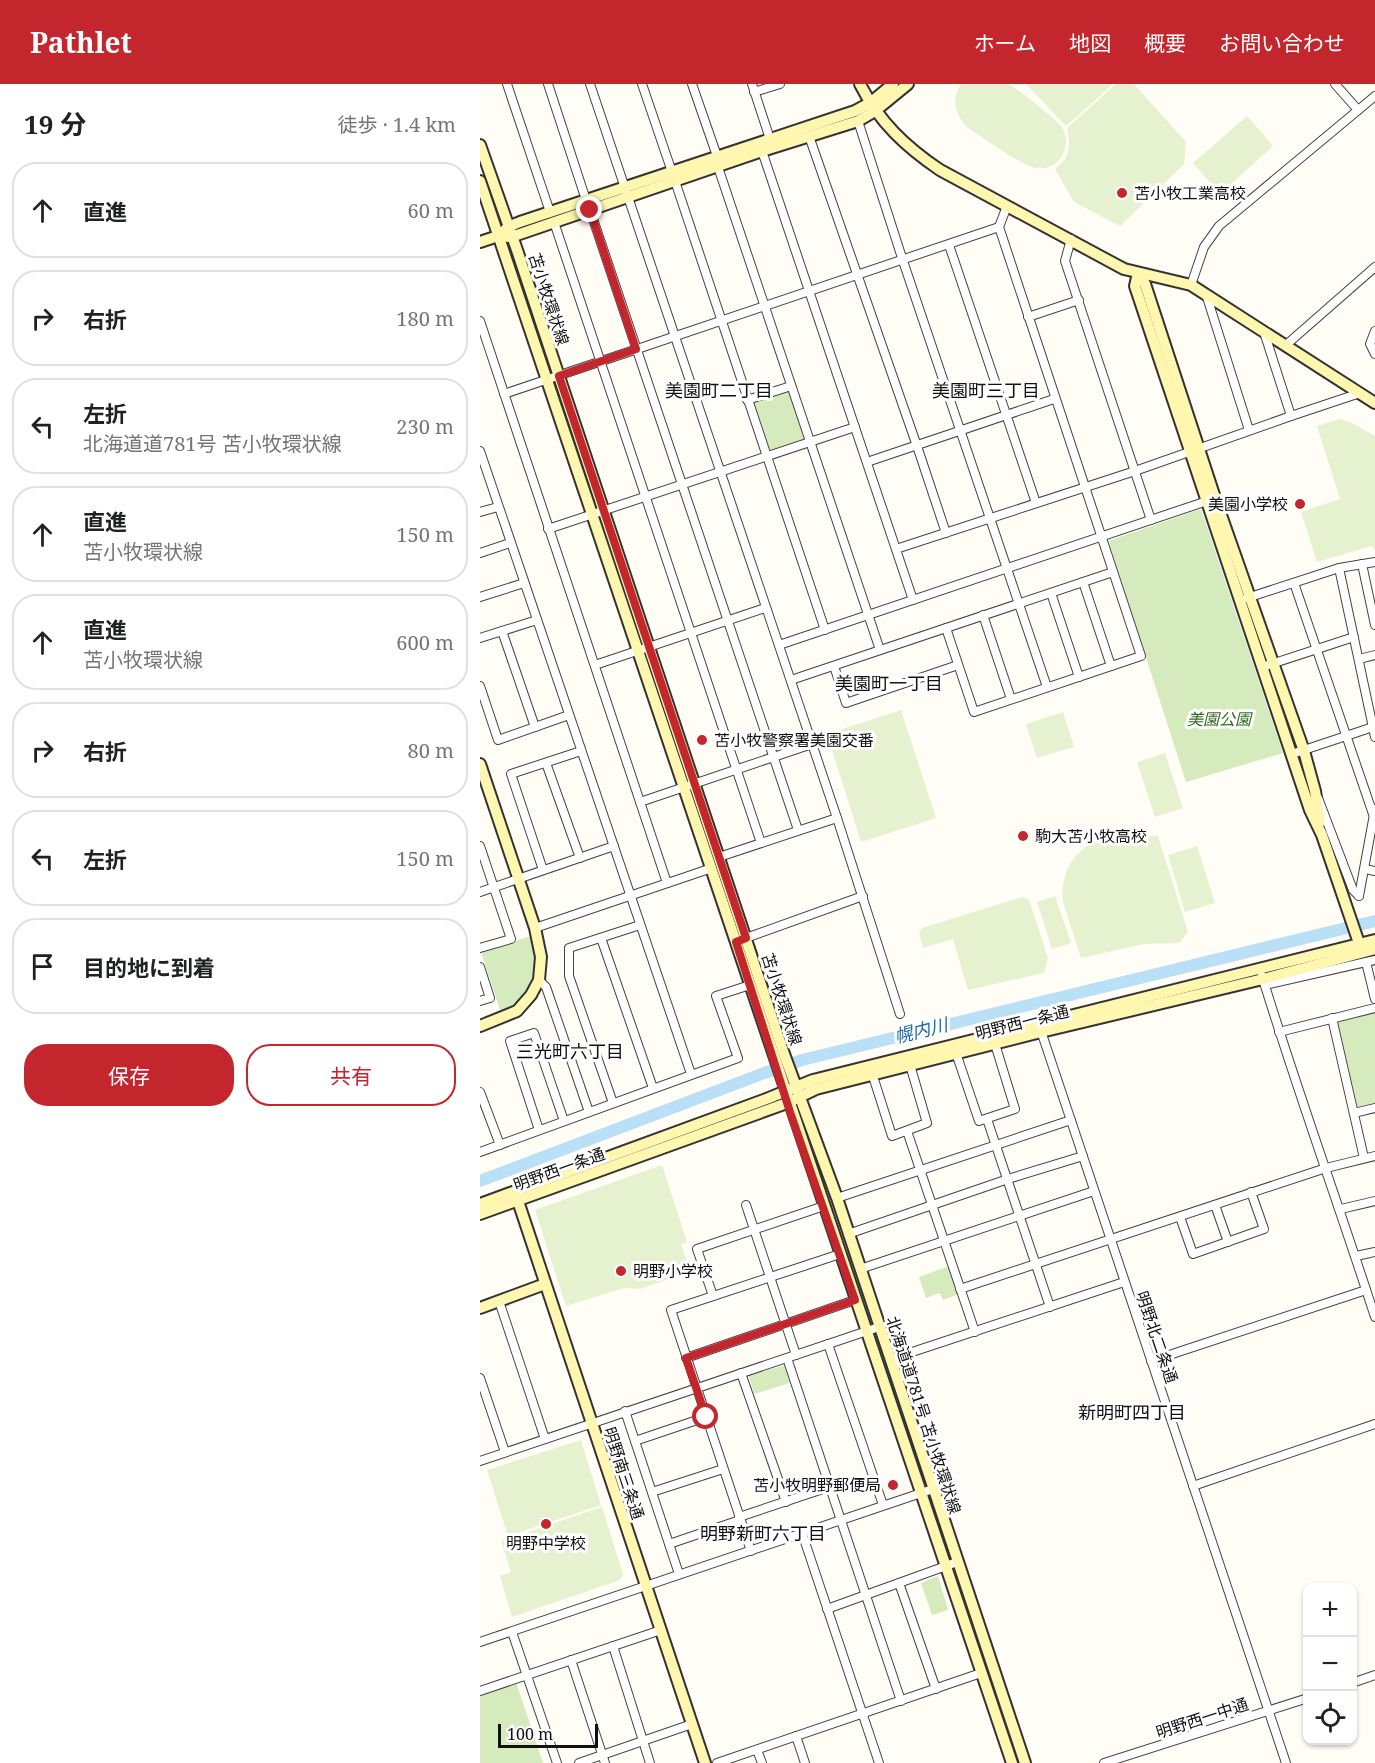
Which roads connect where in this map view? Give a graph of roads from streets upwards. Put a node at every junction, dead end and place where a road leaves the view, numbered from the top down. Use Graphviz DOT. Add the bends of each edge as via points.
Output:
graph roads {
  1 [pos="507,84"];
  2 [pos="548,84"];
  3 [pos="590,84"];
  4 [pos="642,84"];
  5 [pos="692,84"];
  6 [pos="780,84"];
  7 [pos="860,84"];
  8 [pos="893,84"];
  9 [pos="908,84"];
  10 [pos="1335,84"];
  11 [pos="753,88"];
  12 [pos="1375,96"];
  13 [pos="872,107"];
  14 [pos="1358,110"];
  15 [pos="858,121"];
  16 [pos="809,136"];
  17 [pos="770,139"];
  18 [pos="480,145"];
  19 [pos="762,151"];
  20 [pos="717,162"];
  21 [pos="674,176"];
  22 [pos="480,182"];
  23 [pos="627,192"];
  24 [pos="588,205"];
  25 [pos="1007,206"];
  26 [pos="552,217"];
  27 [pos="999,227"];
  28 [pos="510,232"];
  29 [pos="498,236"];
  30 [pos="1071,239"];
  31 [pos="480,242"];
  32 [pos="949,245"];
  33 [pos="903,261"];
  34 [pos="1375,267"];
  35 [pos="1138,273"];
  36 [pos="856,276"];
  37 [pos="1191,285"];
  38 [pos="809,291"];
  39 [pos="1206,294"];
  40 [pos="1078,300"];
  41 [pos="765,306"];
  42 [pos="1028,317"];
  43 [pos="721,320"];
  44 [pos="480,321"];
  45 [pos="1375,331"];
  46 [pos="1264,332"];
  47 [pos="675,336"];
  48 [pos="1286,345"];
  49 [pos="636,349"];
  50 [pos="1375,354"];
  51 [pos="600,361"];
  52 [pos="559,376"];
  53 [pos="546,381"];
  54 [pos="791,387"];
  55 [pos="1360,393"];
  56 [pos="504,394"];
  57 [pos="1054,399"];
  58 [pos="747,400"];
  59 [pos="1375,403"];
  60 [pos="1007,414"];
  61 [pos="1291,416"];
  62 [pos="855,427"];
  63 [pos="961,430"];
  64 [pos="1249,430"];
  65 [pos="809,442"];
  66 [pos="917,446"];
  67 [pos="1194,450"];
  68 [pos="480,451"];
  69 [pos="766,456"];
  70 [pos="867,462"];
  71 [pos="721,471"];
  72 [pos="1135,471"];
  73 [pos="682,485"];
  74 [pos="1085,486"];
  75 [pos="646,496"];
  76 [pos="1211,500"];
  77 [pos="1035,503"];
  78 [pos="498,507"];
  79 [pos="604,510"];
  80 [pos="480,512"];
  81 [pos="592,514"];
  82 [pos="991,519"];
  83 [pos="1151,520"];
  84 [pos="548,529"];
  85 [pos="946,533"];
  86 [pos="1101,537"];
  87 [pos="510,543"];
  88 [pos="896,549"];
  89 [pos="480,554"];
  90 [pos="1375,562"];
  91 [pos="1362,564"];
  92 [pos="1007,568"];
  93 [pos="1340,568"];
  94 [pos="1113,572"];
  95 [pos="1083,582"];
  96 [pos="524,583"];
  97 [pos="1294,583"];
  98 [pos="1051,593"];
  99 [pos="480,597"];
  100 [pos="1245,598"];
  101 [pos="913,600"];
  102 [pos="1019,603"];
  103 [pos="765,608"];
  104 [pos="868,615"];
  105 [pos="983,615"];
  106 [pos="537,620"];
  107 [pos="727,620"];
  108 [pos="1375,625"];
  109 [pos="946,628"];
  110 [pos="825,630"];
  111 [pos="502,631"];
  112 [pos="692,632"];
  113 [pos="1354,637"];
  114 [pos="480,638"];
  115 [pos="779,645"];
  116 [pos="649,647"];
  117 [pos="1317,648"];
  118 [pos="880,650"];
  119 [pos="638,651"];
  120 [pos="1375,655"];
  121 [pos="1359,659"];
  122 [pos="595,665"];
  123 [pos="958,665"];
  124 [pos="1267,665"];
  125 [pos="834,666"];
  126 [pos="1111,666"];
  127 [pos="1079,677"];
  128 [pos="791,680"];
  129 [pos="480,686"];
  130 [pos="1047,687"];
  131 [pos="1011,699"];
  132 [pos="569,715"];
  133 [pos="535,727"];
  134 [pos="1373,727"];
  135 [pos="1346,735"];
  136 [pos="1375,737"];
  137 [pos="812,744"];
  138 [pos="581,751"];
  139 [pos="1304,751"];
  140 [pos="1292,754"];
  141 [pos="772,757"];
  142 [pos="546,763"];
  143 [pos="480,764"];
  144 [pos="736,769"];
  145 [pos="483,783"];
  146 [pos="694,783"];
  147 [pos="681,788"];
  148 [pos="1315,791"];
  149 [pos="640,802"];
  150 [pos="1374,811"];
  151 [pos="837,818"];
  152 [pos="798,830"];
  153 [pos="1322,834"];
  154 [pos="761,843"];
  155 [pos="480,846"];
  156 [pos="614,846"];
  157 [pos="718,857"];
  158 [pos="580,858"];
  159 [pos="709,869"];
  160 [pos="1365,869"];
  161 [pos="543,870"];
  162 [pos="1375,871"];
  163 [pos="518,879"];
  164 [pos="667,883"];
  165 [pos="495,887"];
  166 [pos="480,892"];
  167 [pos="631,896"];
  168 [pos="863,896"];
  169 [pos="640,925"];
  170 [pos="535,928"];
  171 [pos="601,938"];
  172 [pos="741,940"];
  173 [pos="1375,940"];
  174 [pos="480,948"];
  175 [pos="1361,949"];
  176 [pos="1375,949"];
  177 [pos="1375,960"];
  178 [pos="480,967"];
  179 [pos="1263,977"];
  180 [pos="538,980"];
  181 [pos="750,985"];
  182 [pos="1375,999"];
  183 [pos="480,1001"];
  184 [pos="1375,1008"];
  185 [pos="900,1014"];
  186 [pos="1332,1018"];
  187 [pos="480,1026"];
  188 [pos="1039,1027"];
  189 [pos="1279,1032"];
  190 [pos="995,1044"];
  191 [pos="955,1049"];
  192 [pos="910,1065"];
  193 [pos="871,1070"];
  194 [pos="691,1074"];
  195 [pos="796,1087"];
  196 [pos="653,1088"];
  197 [pos="480,1092"];
  198 [pos="784,1092"];
  199 [pos="613,1103"];
  200 [pos="1375,1108"];
  201 [pos="589,1112"];
  202 [pos="1354,1113"];
  203 [pos="987,1119"];
  204 [pos="1071,1120"];
  205 [pos="564,1121"];
  206 [pos="540,1130"];
  207 [pos="907,1131"];
  208 [pos="994,1144"];
  209 [pos="500,1145"];
  210 [pos="480,1152"];
  211 [pos="1083,1156"];
  212 [pos="1375,1156"];
  213 [pos="1364,1158"];
  214 [pos="1326,1168"];
  215 [pos="920,1170"];
  216 [pos="1008,1179"];
  217 [pos="1094,1191"];
  218 [pos="1251,1192"];
  219 [pos="516,1196"];
  220 [pos="837,1198"];
  221 [pos="1375,1201"];
  222 [pos="480,1204"];
  223 [pos="746,1205"];
  224 [pos="1215,1205"];
  225 [pos="824,1206"];
  226 [pos="932,1207"];
  227 [pos="1341,1209"];
  228 [pos="480,1215"];
  229 [pos="1020,1215"];
  230 [pos="1180,1217"];
  231 [pos="754,1229"];
  232 [pos="848,1234"];
  233 [pos="943,1240"];
  234 [pos="1110,1240"];
  235 [pos="1228,1242"];
  236 [pos="1375,1252"];
  237 [pos="840,1254"];
  238 [pos="1356,1256"];
  239 [pos="1037,1264"];
  240 [pos="860,1269"];
  241 [pos="770,1277"];
  242 [pos="1124,1282"];
  243 [pos="545,1284"];
  244 [pos="960,1289"];
  245 [pos="1366,1290"];
  246 [pos="713,1296"];
  247 [pos="855,1300"];
  248 [pos="499,1301"];
  249 [pos="1050,1307"];
  250 [pos="480,1308"];
  251 [pos="1375,1317"];
  252 [pos="786,1324"];
  253 [pos="879,1327"];
  254 [pos="866,1332"];
  255 [pos="975,1332"];
  256 [pos="828,1344"];
  257 [pos="796,1355"];
  258 [pos="686,1358"];
  259 [pos="787,1358"];
  260 [pos="891,1359"];
  261 [pos="1151,1360"];
  262 [pos="741,1373"];
  263 [pos="480,1378"];
  264 [pos="696,1388"];
  265 [pos="625,1411"];
  266 [pos="706,1417"];
  267 [pos="591,1422"];
  268 [pos="1375,1424"];
  269 [pos="545,1439"];
  270 [pos="635,1442"];
  271 [pos="505,1452"];
  272 [pos="480,1461"];
  273 [pos="723,1469"];
  274 [pos="829,1486"];
  275 [pos="1193,1486"];
  276 [pos="933,1489"];
  277 [pos="652,1492"];
  278 [pos="920,1493"];
  279 [pos="786,1502"];
  280 [pos="883,1505"];
  281 [pos="740,1518"];
  282 [pos="840,1520"];
  283 [pos="802,1533"];
  284 [pos="669,1544"];
  285 [pos="751,1551"];
  286 [pos="957,1562"];
  287 [pos="945,1567"];
  288 [pos="679,1574"];
  289 [pos="900,1583"];
  290 [pos="646,1586"];
  291 [pos="865,1596"];
  292 [pos="827,1609"];
  293 [pos="661,1630"];
  294 [pos="512,1632"];
  295 [pos="480,1642"];
  296 [pos="612,1646"];
  297 [pos="571,1660"];
  298 [pos="981,1673"];
  299 [pos="527,1675"];
  300 [pos="1375,1675"];
  301 [pos="1357,1682"];
  302 [pos="936,1689"];
  303 [pos="480,1690"];
  304 [pos="1303,1700"];
  305 [pos="901,1701"];
  306 [pos="1269,1710"];
  307 [pos="862,1714"];
  308 [pos="692,1724"];
  309 [pos="796,1737"];
  310 [pos="643,1740"];
  311 [pos="757,1750"];
  312 [pos="604,1759"];
  313 [pos="737,1760"];
  314 [pos="557,1763"];
  315 [pos="579,1763"];
  316 [pos="650,1763"];
  317 [pos="705,1763"];
  318 [pos="717,1763"];
  319 [pos="762,1763"];
  320 [pos="805,1763"];
  321 [pos="879,1763"];
  322 [pos="1012,1763"];
  323 [pos="1025,1763"];
  324 [pos="1104,1763"];
  325 [pos="1286,1763"];
  1 -- 26 [label="street"];
  2 -- 24 [label="street"];
  3 -- 23 [label="street"];
  4 -- 21 [label="street"];
  5 -- 20 [label="street"];
  6 -- 11 [label="street"];
  7 -- 13 [label="street"];
  8 -- 13 [label="street"];
  9 -- 13 [label="street"];
  10 -- 14 [label="street"];
  11 -- 17 [label="street"];
  12 -- 14 [label="street"];
  13 -- 15 [label="street"];
  13 -- 17 [label="street"];
  13 -- 25 [label="street" via="915,153"];
  14 -- 37 [label="street" via="1219,226 1204,247"];
  15 -- 16 [label="street"];
  15 -- 33 [label="street"];
  16 -- 19 [label="street"];
  16 -- 36 [label="street"];
  17 -- 20 [label="street"];
  18 -- 28 [label="street, 苫小牧環状線"];
  19 -- 20 [label="street"];
  19 -- 38 [label="street"];
  20 -- 21 [label="street"];
  20 -- 41 [label="street"];
  21 -- 23 [label="street"];
  21 -- 43 [label="street"];
  22 -- 29 [label="street, 苫小牧環状線"];
  23 -- 24 [label="street"];
  23 -- 47 [label="street"];
  24 -- 26 [label="street"];
  24 -- 49 [label="street"];
  25 -- 27 [label="street"];
  25 -- 30 [label="street"];
  26 -- 28 [label="street"];
  26 -- 51 [label="street"];
  27 -- 32 [label="street"];
  27 -- 42 [label="street"];
  28 -- 29 [label="street"];
  28 -- 52 [label="street, 苫小牧環状線"];
  29 -- 31 [label="street"];
  29 -- 53 [label="street, 苫小牧環状線"];
  30 -- 35 [label="street"];
  30 -- 40 [label="street" via="1065,261"];
  32 -- 33 [label="street"];
  32 -- 60 [label="street"];
  33 -- 36 [label="street"];
  33 -- 63 [label="street"];
  34 -- 48 [label="street"];
  35 -- 37 [label="street"];
  35 -- 67 [label="street" via="1135,286"];
  36 -- 38 [label="street"];
  36 -- 66 [label="street"];
  37 -- 39 [label="street"];
  38 -- 41 [label="street"];
  38 -- 62 [label="street"];
  39 -- 46 [label="street"];
  39 -- 64 [label="street"];
  40 -- 42 [label="street"];
  40 -- 72 [label="street"];
  41 -- 43 [label="street"];
  41 -- 54 [label="street"];
  42 -- 57 [label="street"];
  43 -- 47 [label="street"];
  43 -- 58 [label="street"];
  44 -- 56 [label="street"];
  45 -- 50 [label="street" via="1370,344"];
  46 -- 48 [label="street"];
  46 -- 61 [label="street"];
  47 -- 49 [label="street"];
  47 -- 71 [label="street"];
  48 -- 55 [label="street"];
  49 -- 51 [label="street"];
  49 -- 73 [label="street"];
  51 -- 52 [label="street"];
  51 -- 75 [label="street"];
  52 -- 53 [label="street"];
  52 -- 79 [label="street, 苫小牧環状線"];
  53 -- 56 [label="street"];
  53 -- 81 [label="street, 苫小牧環状線"];
  54 -- 58 [label="street"];
  54 -- 65 [label="street"];
  55 -- 59 [label="street"];
  55 -- 61 [label="street"];
  56 -- 84 [label="street"];
  57 -- 60 [label="street"];
  57 -- 74 [label="street"];
  58 -- 69 [label="street"];
  60 -- 63 [label="street"];
  60 -- 77 [label="street"];
  61 -- 64 [label="street"];
  62 -- 65 [label="street"];
  62 -- 70 [label="street"];
  63 -- 66 [label="street"];
  63 -- 82 [label="street"];
  64 -- 67 [label="street"];
  65 -- 69 [label="street"];
  65 -- 104 [label="street"];
  66 -- 70 [label="street"];
  66 -- 85 [label="street"];
  67 -- 72 [label="street"];
  67 -- 76 [label="street"];
  68 -- 78 [label="street"];
  69 -- 71 [label="street"];
  69 -- 110 [label="street"];
  70 -- 88 [label="street"];
  71 -- 73 [label="street"];
  71 -- 103 [label="street"];
  72 -- 74 [label="street"];
  72 -- 83 [label="street"];
  73 -- 75 [label="street"];
  73 -- 107 [label="street"];
  74 -- 77 [label="street"];
  74 -- 86 [label="street"];
  75 -- 79 [label="street"];
  75 -- 112 [label="street"];
  76 -- 83 [label="street"];
  76 -- 100 [label="street"];
  77 -- 82 [label="street"];
  78 -- 80 [label="street"];
  78 -- 87 [label="street"];
  79 -- 81 [label="street"];
  79 -- 116 [label="street, 苫小牧環状線"];
  81 -- 84 [label="street"];
  81 -- 119 [label="street, 苫小牧環状線"];
  82 -- 85 [label="street"];
  82 -- 92 [label="street"];
  83 -- 86 [label="street"];
  84 -- 122 [label="street"];
  85 -- 88 [label="street"];
  86 -- 92 [label="street"];
  86 -- 94 [label="street"];
  87 -- 89 [label="street"];
  87 -- 96 [label="street"];
  88 -- 101 [label="street"];
  90 -- 91 [label="street"];
  91 -- 93 [label="street"];
  91 -- 108 [label="street"];
  92 -- 101 [label="street"];
  92 -- 102 [label="street"];
  93 -- 97 [label="street"];
  93 -- 113 [label="street"];
  94 -- 95 [label="street"];
  94 -- 126 [label="street" via="1140,656"];
  95 -- 98 [label="street"];
  95 -- 126 [label="street"];
  96 -- 99 [label="street"];
  96 -- 106 [label="street"];
  97 -- 100 [label="street"];
  97 -- 117 [label="street"];
  98 -- 102 [label="street"];
  98 -- 127 [label="street"];
  100 -- 124 [label="street"];
  101 -- 104 [label="street"];
  102 -- 105 [label="street"];
  102 -- 130 [label="street"];
  103 -- 107 [label="street"];
  103 -- 115 [label="street"];
  104 -- 110 [label="street"];
  104 -- 118 [label="street"];
  105 -- 109 [label="street"];
  105 -- 131 [label="street"];
  106 -- 111 [label="street"];
  106 -- 132 [label="street"];
  107 -- 112 [label="street"];
  107 -- 141 [label="street"];
  109 -- 118 [label="street"];
  109 -- 123 [label="street"];
  110 -- 115 [label="street"];
  111 -- 114 [label="street"];
  111 -- 133 [label="street"];
  112 -- 116 [label="street"];
  112 -- 144 [label="street"];
  113 -- 117 [label="street"];
  113 -- 121 [label="street"];
  115 -- 128 [label="street"];
  116 -- 119 [label="street"];
  116 -- 146 [label="street, 苫小牧環状線"];
  117 -- 124 [label="street"];
  117 -- 135 [label="street"];
  118 -- 125 [label="street"];
  119 -- 122 [label="street"];
  119 -- 147 [label="street, 苫小牧環状線"];
  120 -- 121 [label="street"];
  121 -- 134 [label="street"];
  122 -- 149 [label="street"];
  123 -- 125 [label="street" via="846,703"];
  123 -- 131 [label="street" via="974,712"];
  124 -- 139 [label="street"];
  124 -- 140 [label="street"];
  125 -- 128 [label="street"];
  126 -- 127 [label="street"];
  127 -- 130 [label="street"];
  128 -- 137 [label="street"];
  129 -- 133 [label="street" via="498,740"];
  130 -- 131 [label="street"];
  132 -- 133 [label="street"];
  132 -- 138 [label="street"];
  134 -- 135 [label="street"];
  134 -- 136 [label="street"];
  135 -- 139 [label="street"];
  135 -- 150 [label="street"];
  137 -- 141 [label="street"];
  137 -- 151 [label="street"];
  138 -- 142 [label="street"];
  138 -- 156 [label="street"];
  139 -- 140 [label="street"];
  139 -- 148 [label="street"];
  140 -- 153 [label="street"];
  141 -- 144 [label="street"];
  141 -- 152 [label="street"];
  142 -- 158 [label="street"];
  142 -- 161 [label="street" via="511,774"];
  143 -- 145 [label="street"];
  144 -- 146 [label="street"];
  144 -- 154 [label="street"];
  145 -- 163 [label="street"];
  146 -- 147 [label="street"];
  146 -- 157 [label="street, 苫小牧環状線"];
  147 -- 149 [label="street"];
  147 -- 159 [label="street, 苫小牧環状線"];
  148 -- 153 [label="street"];
  148 -- 160 [label="street" via="1353,890 1359,896"];
  149 -- 164 [label="street"];
  150 -- 160 [label="street"];
  151 -- 152 [label="street"];
  151 -- 168 [label="street"];
  152 -- 154 [label="street"];
  153 -- 175 [label="street"];
  154 -- 157 [label="street"];
  155 -- 165 [label="street"];
  156 -- 158 [label="street"];
  156 -- 167 [label="street"];
  157 -- 172 [label="street, 苫小牧環状線"];
  158 -- 161 [label="street"];
  159 -- 164 [label="street"];
  159 -- 172 [label="street, 苫小牧環状線"];
  160 -- 162 [label="street"];
  161 -- 163 [label="street"];
  163 -- 165 [label="street"];
  163 -- 170 [label="street"];
  164 -- 167 [label="street"];
  165 -- 166 [label="street"];
  165 -- 174 [label="street" via="511,939"];
  167 -- 169 [label="street"];
  167 -- 170 [label="street"];
  168 -- 172 [label="street"];
  168 -- 185 [label="street"];
  169 -- 171 [label="street"];
  169 -- 194 [label="street"];
  170 -- 180 [label="street" via="541,957"];
  171 -- 196 [label="street"];
  171 -- 199 [label="street" via="569,948 569,976"];
  172 -- 181 [label="street, 苫小牧環状線"];
  172 -- 195 [label="street, 苫小牧環状線"];
  173 -- 175 [label="street, 明野西一条通"];
  175 -- 176 [label="street, 明野西一条通"];
  175 -- 177 [label="street"];
  175 -- 179 [label="street, 明野西一条通"];
  175 -- 182 [label="street"];
  178 -- 183 [label="street" via="490,998"];
  179 -- 188 [label="street, 明野西一条通"];
  179 -- 189 [label="street"];
  180 -- 187 [label="street" via="517,1011"];
  180 -- 201 [label="street" via="546,987"];
  181 -- 194 [label="street" via="716,996 738,1058"];
  181 -- 198 [label="street, 苫小牧環状線"];
  184 -- 186 [label="street"];
  186 -- 189 [label="street"];
  186 -- 202 [label="street"];
  188 -- 190 [label="street, 明野西一条通"];
  188 -- 191 [label="street, 明野西一条通"];
  188 -- 204 [label="street, 明野北二条通"];
  189 -- 214 [label="street"];
  190 -- 191 [label="street, 明野西一条通"];
  190 -- 203 [label="street" via="1015,1109"];
  191 -- 192 [label="street, 明野西一条通"];
  191 -- 193 [label="street, 明野西一条通"];
  191 -- 203 [label="street" via="979,1121"];
  192 -- 193 [label="street, 明野西一条通"];
  192 -- 207 [label="street" via="927,1124"];
  193 -- 195 [label="street, 明野西一条通" via="816,1089"];
  193 -- 207 [label="street" via="892,1136"];
  194 -- 196 [label="street"];
  195 -- 198 [label="street, 明野西一条通"];
  195 -- 220 [label="street, 北海道道781号 苫小牧環状線"];
  196 -- 199 [label="street"];
  197 -- 209 [label="street"];
  198 -- 219 [label="street, 明野西一条通"];
  198 -- 225 [label="street, 北海道道781号 苫小牧環状線"];
  199 -- 201 [label="street"];
  200 -- 202 [label="street"];
  201 -- 205 [label="street"];
  202 -- 213 [label="street"];
  203 -- 208 [label="street"];
  204 -- 208 [label="street"];
  204 -- 211 [label="street, 明野北二条通"];
  205 -- 206 [label="street"];
  205 -- 206 [label="street" via="534,1033 510,1041"];
  206 -- 209 [label="street"];
  207 -- 215 [label="street"];
  208 -- 215 [label="street"];
  208 -- 216 [label="street"];
  209 -- 210 [label="street"];
  211 -- 216 [label="street"];
  211 -- 217 [label="street, 明野北二条通"];
  212 -- 213 [label="street"];
  213 -- 214 [label="street"];
  214 -- 218 [label="street"];
  214 -- 227 [label="street"];
  215 -- 220 [label="street"];
  215 -- 226 [label="street"];
  216 -- 226 [label="street"];
  216 -- 229 [label="street"];
  217 -- 229 [label="street"];
  217 -- 234 [label="street, 明野北二条通"];
  218 -- 224 [label="street"];
  218 -- 235 [label="street" via="1264,1229"];
  219 -- 222 [label="street, 明野西一条通"];
  219 -- 228 [label="street, 明野西一条通"];
  219 -- 243 [label="street, 明野南三条通"];
  220 -- 232 [label="street, 北海道道781号 苫小牧環状線"];
  221 -- 227 [label="street"];
  223 -- 231 [label="street"];
  224 -- 230 [label="street"];
  224 -- 235 [label="street"];
  225 -- 231 [label="street"];
  225 -- 237 [label="street, 北海道道781号 苫小牧環状線"];
  226 -- 232 [label="street"];
  226 -- 233 [label="street"];
  227 -- 238 [label="street"];
  229 -- 233 [label="street"];
  229 -- 239 [label="street"];
  230 -- 234 [label="street"];
  230 -- 235 [label="street" via="1193,1254"];
  231 -- 241 [label="street"];
  231 -- 246 [label="street" via="697,1249"];
  232 -- 240 [label="street, 北海道道781号 苫小牧環状線"];
  233 -- 240 [label="street"];
  233 -- 244 [label="street"];
  234 -- 239 [label="street"];
  234 -- 242 [label="street, 明野北二条通"];
  236 -- 238 [label="street"];
  237 -- 241 [label="street"];
  237 -- 247 [label="street, 北海道道781号 苫小牧環状線"];
  238 -- 245 [label="street"];
  239 -- 244 [label="street"];
  239 -- 249 [label="street"];
  240 -- 253 [label="street, 北海道道781号 苫小牧環状線"];
  241 -- 246 [label="street"];
  241 -- 252 [label="street"];
  242 -- 249 [label="street"];
  242 -- 261 [label="street, 明野北二条通"];
  243 -- 248 [label="street"];
  243 -- 267 [label="street, 明野南三条通"];
  244 -- 255 [label="street"];
  245 -- 251 [label="street"];
  245 -- 261 [label="street"];
  246 -- 258 [label="street" via="671,1310"];
  247 -- 252 [label="street"];
  247 -- 254 [label="street, 北海道道781号 苫小牧環状線"];
  248 -- 250 [label="street"];
  248 -- 269 [label="street"];
  249 -- 255 [label="street"];
  252 -- 257 [label="street"];
  252 -- 258 [label="street"];
  253 -- 254 [label="street"];
  253 -- 260 [label="street, 北海道道781号 苫小牧環状線"];
  254 -- 256 [label="street"];
  254 -- 278 [label="street, 北海道道781号 苫小牧環状線"];
  255 -- 260 [label="street"];
  256 -- 257 [label="street"];
  256 -- 280 [label="street"];
  257 -- 259 [label="street"];
  258 -- 264 [label="street"];
  259 -- 262 [label="street"];
  259 -- 274 [label="street"];
  260 -- 276 [label="street, 北海道道781号 苫小牧環状線"];
  261 -- 275 [label="street, 明野北二条通"];
  262 -- 264 [label="street"];
  262 -- 279 [label="street"];
  263 -- 271 [label="street"];
  264 -- 265 [label="street"];
  264 -- 266 [label="street"];
  265 -- 267 [label="street"];
  265 -- 270 [label="street"];
  266 -- 270 [label="street"];
  266 -- 273 [label="street"];
  267 -- 269 [label="street"];
  267 -- 290 [label="street, 明野南三条通"];
  268 -- 275 [label="street"];
  269 -- 271 [label="street"];
  270 -- 277 [label="street"];
  271 -- 272 [label="street"];
  273 -- 277 [label="street"];
  273 -- 281 [label="street"];
  274 -- 279 [label="street"];
  274 -- 282 [label="street"];
  275 -- 306 [label="street, 明野北二条通"];
  276 -- 278 [label="street"];
  276 -- 286 [label="street, 北海道道781号 苫小牧環状線"];
  277 -- 284 [label="street"];
  278 -- 280 [label="street"];
  278 -- 287 [label="street, 北海道道781号 苫小牧環状線"];
  279 -- 281 [label="street"];
  280 -- 282 [label="street"];
  281 -- 284 [label="street"];
  281 -- 285 [label="street"];
  282 -- 283 [label="street"];
  282 -- 291 [label="street"];
  283 -- 285 [label="street"];
  283 -- 292 [label="street"];
  284 -- 288 [label="street"];
  285 -- 288 [label="street"];
  286 -- 287 [label="street"];
  286 -- 323 [label="street, 北海道道781号 苫小牧環状線"];
  287 -- 289 [label="street"];
  287 -- 298 [label="street, 北海道道781号 苫小牧環状線"];
  288 -- 290 [label="street"];
  289 -- 291 [label="street"];
  289 -- 302 [label="street"];
  290 -- 293 [label="street, 明野南三条通"];
  290 -- 294 [label="street"];
  291 -- 292 [label="street"];
  291 -- 305 [label="street"];
  292 -- 307 [label="street"];
  293 -- 296 [label="street"];
  293 -- 308 [label="street, 明野南三条通"];
  294 -- 295 [label="street"];
  294 -- 299 [label="street"];
  296 -- 297 [label="street"];
  296 -- 310 [label="street"];
  297 -- 299 [label="street"];
  297 -- 312 [label="street"];
  298 -- 302 [label="street"];
  298 -- 322 [label="street, 北海道道781号 苫小牧環状線"];
  299 -- 303 [label="street"];
  299 -- 314 [label="street"];
  300 -- 301 [label="street"];
  302 -- 305 [label="street"];
  304 -- 306 [label="street, 明野西一中通"];
  305 -- 307 [label="street"];
  306 -- 324 [label="street, 明野西一中通"];
  306 -- 325 [label="street, 明野北二条通"];
  307 -- 309 [label="street"];
  307 -- 321 [label="street"];
  308 -- 310 [label="street"];
  308 -- 317 [label="street, 明野南三条通"];
  309 -- 311 [label="street"];
  309 -- 320 [label="street"];
  310 -- 312 [label="street"];
  310 -- 316 [label="street"];
  311 -- 313 [label="street"];
  311 -- 319 [label="street"];
  312 -- 315 [label="street"];
  313 -- 318 [label="street"];
}
